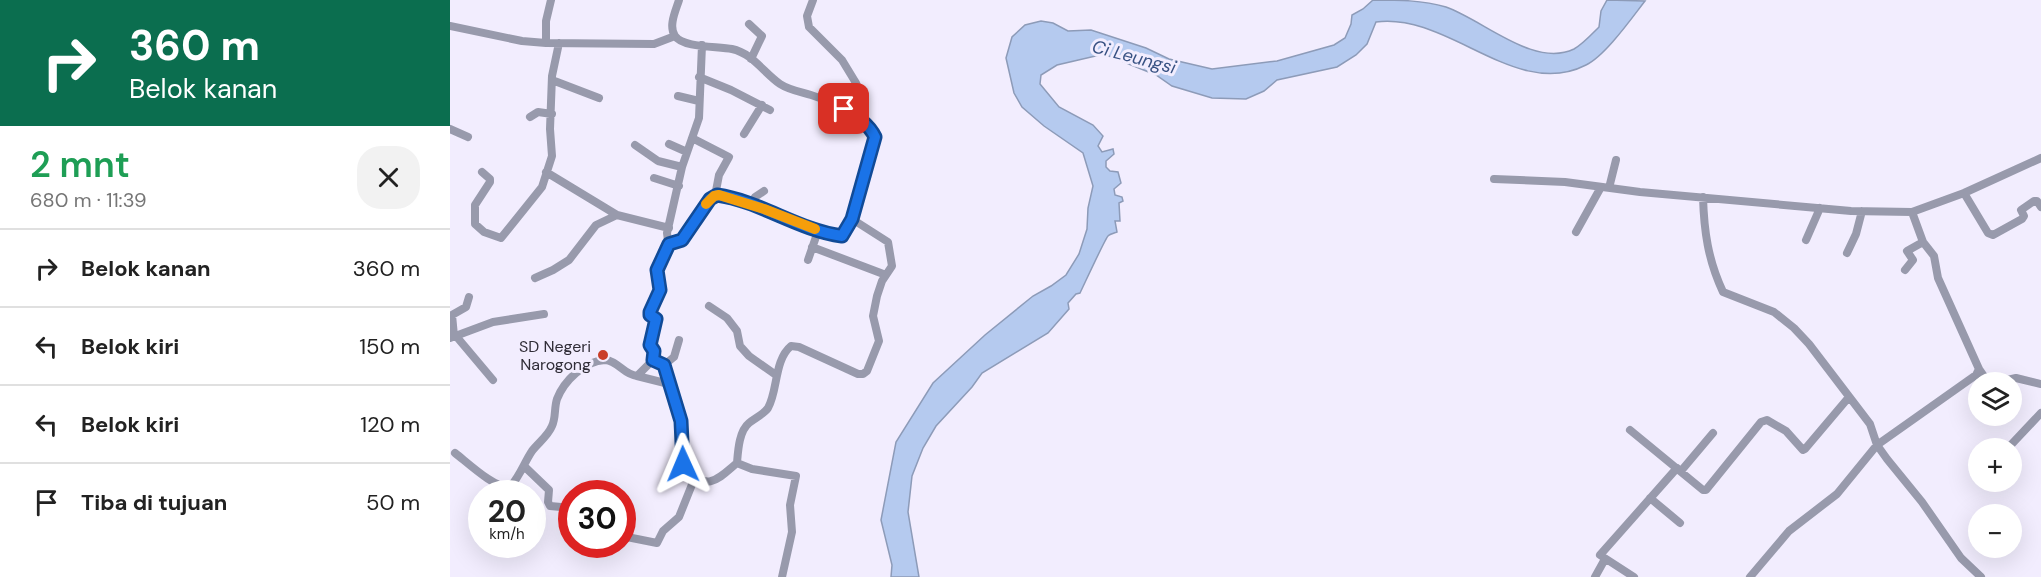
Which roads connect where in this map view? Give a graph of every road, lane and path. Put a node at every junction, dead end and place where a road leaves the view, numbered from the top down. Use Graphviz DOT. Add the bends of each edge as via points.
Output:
graph roads {
  1 [pos="551,0"];
  2 [pos="679,0"];
  3 [pos="813,0"];
  4 [pos="749,24"];
  5 [pos="450,26"];
  6 [pos="675,36"];
  7 [pos="546,43"];
  8 [pos="559,43"];
  9 [pos="702,45"];
  10 [pos="751,59"];
  11 [pos="699,77"];
  12 [pos="552,80"];
  13 [pos="678,96"];
  14 [pos="599,98"];
  15 [pos="699,101"];
  16 [pos="762,105"];
  17 [pos="770,110"];
  18 [pos="552,114"];
  19 [pos="853,114"];
  20 [pos="530,117"];
  21 [pos="832,120"];
  22 [pos="450,129"];
  23 [pos="744,134"];
  24 [pos="468,137"];
  25 [pos="692,138"];
  26 [pos="669,144"];
  27 [pos="635,145"];
  28 [pos="687,152"];
  29 [pos="2041,158"];
  30 [pos="1616,160"];
  31 [pos="682,167"];
  32 [pos="482,172"];
  33 [pos="546,172"];
  34 [pos="654,178"];
  35 [pos="1494,179"];
  36 [pos="679,186"];
  37 [pos="1605,187"];
  38 [pos="764,191"];
  39 [pos="1964,193"];
  40 [pos="714,196"];
  41 [pos="1703,196"];
  42 [pos="750,205"];
  43 [pos="2041,207"];
  44 [pos="1820,208"];
  45 [pos="1862,211"];
  46 [pos="1912,212"];
  47 [pos="617,215"];
  48 [pos="852,219"];
  49 [pos="669,228"];
  50 [pos="818,231"];
  51 [pos="1576,232"];
  52 [pos="1806,240"];
  53 [pos="1923,242"];
  54 [pos="669,244"];
  55 [pos="812,247"];
  56 [pos="1847,253"];
  57 [pos="808,260"];
  58 [pos="1905,270"];
  59 [pos="886,275"];
  60 [pos="535,278"];
  61 [pos="469,297"];
  62 [pos="709,306"];
  63 [pos="544,314"];
  64 [pos="453,337"];
  65 [pos="679,340"];
  66 [pos="653,360"];
  67 [pos="664,365"];
  68 [pos="1979,369"];
  69 [pos="1981,372"];
  70 [pos="776,375"];
  71 [pos="637,376"];
  72 [pos="2022,379"];
  73 [pos="493,380"];
  74 [pos="669,384"];
  75 [pos="2041,384"];
  76 [pos="1849,397"];
  77 [pos="2041,413"];
  78 [pos="1630,430"];
  79 [pos="1713,433"];
  80 [pos="2017,438"];
  81 [pos="1877,445"];
  82 [pos="455,453"];
  83 [pos="737,463"];
  84 [pos="524,466"];
  85 [pos="1679,469"];
  86 [pos="695,477"];
  87 [pos="1650,498"];
  88 [pos="558,508"];
  89 [pos="1680,523"];
  90 [pos="636,539"];
  91 [pos="1605,559"];
  92 [pos="782,577"];
  93 [pos="1596,577"];
  94 [pos="1634,577"];
  95 [pos="1750,577"];
  96 [pos="1981,577"];
  1 -- 7 [label="street"];
  2 -- 6 [label="street" via="673,20"];
  3 -- 19 [label="street" via="807,16 809,27 842,60 861,95"];
  4 -- 10 [label="street" via="762,36"];
  5 -- 7 [label="street"];
  6 -- 8 [label="street" via="654,44"];
  6 -- 9 [label="street" via="687,44"];
  7 -- 8 [label="street"];
  8 -- 12 [label="street"];
  9 -- 10 [label="street" via="735,50"];
  9 -- 11 [label="street"];
  10 -- 19 [label="street" via="783,86"];
  11 -- 15 [label="street"];
  11 -- 16 [label="street"];
  12 -- 14 [label="street"];
  12 -- 18 [label="street"];
  13 -- 15 [label="street"];
  15 -- 25 [label="street" via="699,118"];
  16 -- 17 [label="street"];
  16 -- 23 [label="street"];
  18 -- 20 [label="street" via="538,112"];
  18 -- 33 [label="street" via="552,156"];
  19 -- 21 [label="street" via="843,123"];
  19 -- 48 [label="street" via="875,137"];
  22 -- 24 [label="street"];
  25 -- 28 [label="street"];
  25 -- 40 [label="street" via="729,157"];
  26 -- 28 [label="street"];
  27 -- 31 [label="street" via="658,161"];
  28 -- 31 [label="street"];
  29 -- 39 [label="street"];
  30 -- 37 [label="street"];
  31 -- 36 [label="street"];
  32 -- 33 [label="street" via="490,182 475,205 475,224 501,238 542,187"];
  33 -- 47 [label="street"];
  34 -- 36 [label="street"];
  35 -- 37 [label="street"];
  36 -- 49 [label="street"];
  37 -- 41 [label="street"];
  37 -- 51 [label="street"];
  38 -- 42 [label="street"];
  39 -- 43 [label="street" via="1993,235 2022,219 2021,211 2034,201"];
  39 -- 46 [label="street"];
  40 -- 42 [label="street"];
  40 -- 54 [label="street" via="682,240"];
  41 -- 44 [label="street"];
  41 -- 76 [label="street" via="1704,236 1723,292 1765,307 1784,320 1809,344"];
  42 -- 50 [label="street"];
  44 -- 45 [label="street"];
  44 -- 52 [label="street"];
  45 -- 46 [label="street"];
  45 -- 56 [label="street"];
  46 -- 53 [label="street"];
  47 -- 49 [label="street"];
  47 -- 60 [label="street" via="596,225 569,260"];
  48 -- 50 [label="street" via="842,236"];
  48 -- 59 [label="street" via="888,242 892,266"];
  49 -- 54 [label="street"];
  50 -- 55 [label="street"];
  53 -- 58 [label="street" via="1907,251 1913,261"];
  53 -- 68 [label="street" via="1934,256 1938,278"];
  54 -- 66 [label="street" via="657,270 660,290 650,312 656,319 650,345"];
  55 -- 57 [label="street"];
  55 -- 59 [label="street"];
  59 -- 70 [label="street" via="873,316 879,341 867,371 858,374 794,346 787,349"];
  61 -- 64 [label="street" via="466,307 452,317"];
  62 -- 70 [label="street" via="728,318 737,331 740,346 749,356"];
  63 -- 64 [label="street" via="493,322"];
  64 -- 73 [label="street"];
  65 -- 67 [label="street" via="674,357"];
  66 -- 67 [label="street"];
  66 -- 71 [label="street"];
  67 -- 74 [label="street"];
  68 -- 69 [label="street"];
  68 -- 81 [label="street" via="1976,375"];
  70 -- 83 [label="street" via="768,407 745,427"];
  71 -- 74 [label="street"];
  71 -- 84 [label="street" via="609,360 599,361 570,378 555,404 552,427"];
  72 -- 75 [label="street"];
  74 -- 86 [label="street" via="681,421 683,468"];
  76 -- 81 [label="street" via="1870,424"];
  76 -- 85 [label="street" via="1803,450 1786,431 1764,420 1706,490"];
  77 -- 80 [label="street"];
  78 -- 85 [label="street"];
  79 -- 85 [label="street"];
  81 -- 95 [label="street" via="1837,494 1789,531"];
  81 -- 96 [label="street" via="1961,558"];
  82 -- 84 [label="street" via="504,487 513,484"];
  83 -- 86 [label="street" via="714,482"];
  83 -- 92 [label="street" via="796,476 790,501 792,532"];
  84 -- 88 [label="street" via="549,490 549,504"];
  85 -- 87 [label="street"];
  86 -- 90 [label="street" via="679,517 663,531 657,543"];
  87 -- 89 [label="street"];
  87 -- 91 [label="street" via="1600,555"];
  91 -- 93 [label="street"];
  91 -- 94 [label="street"];
}
